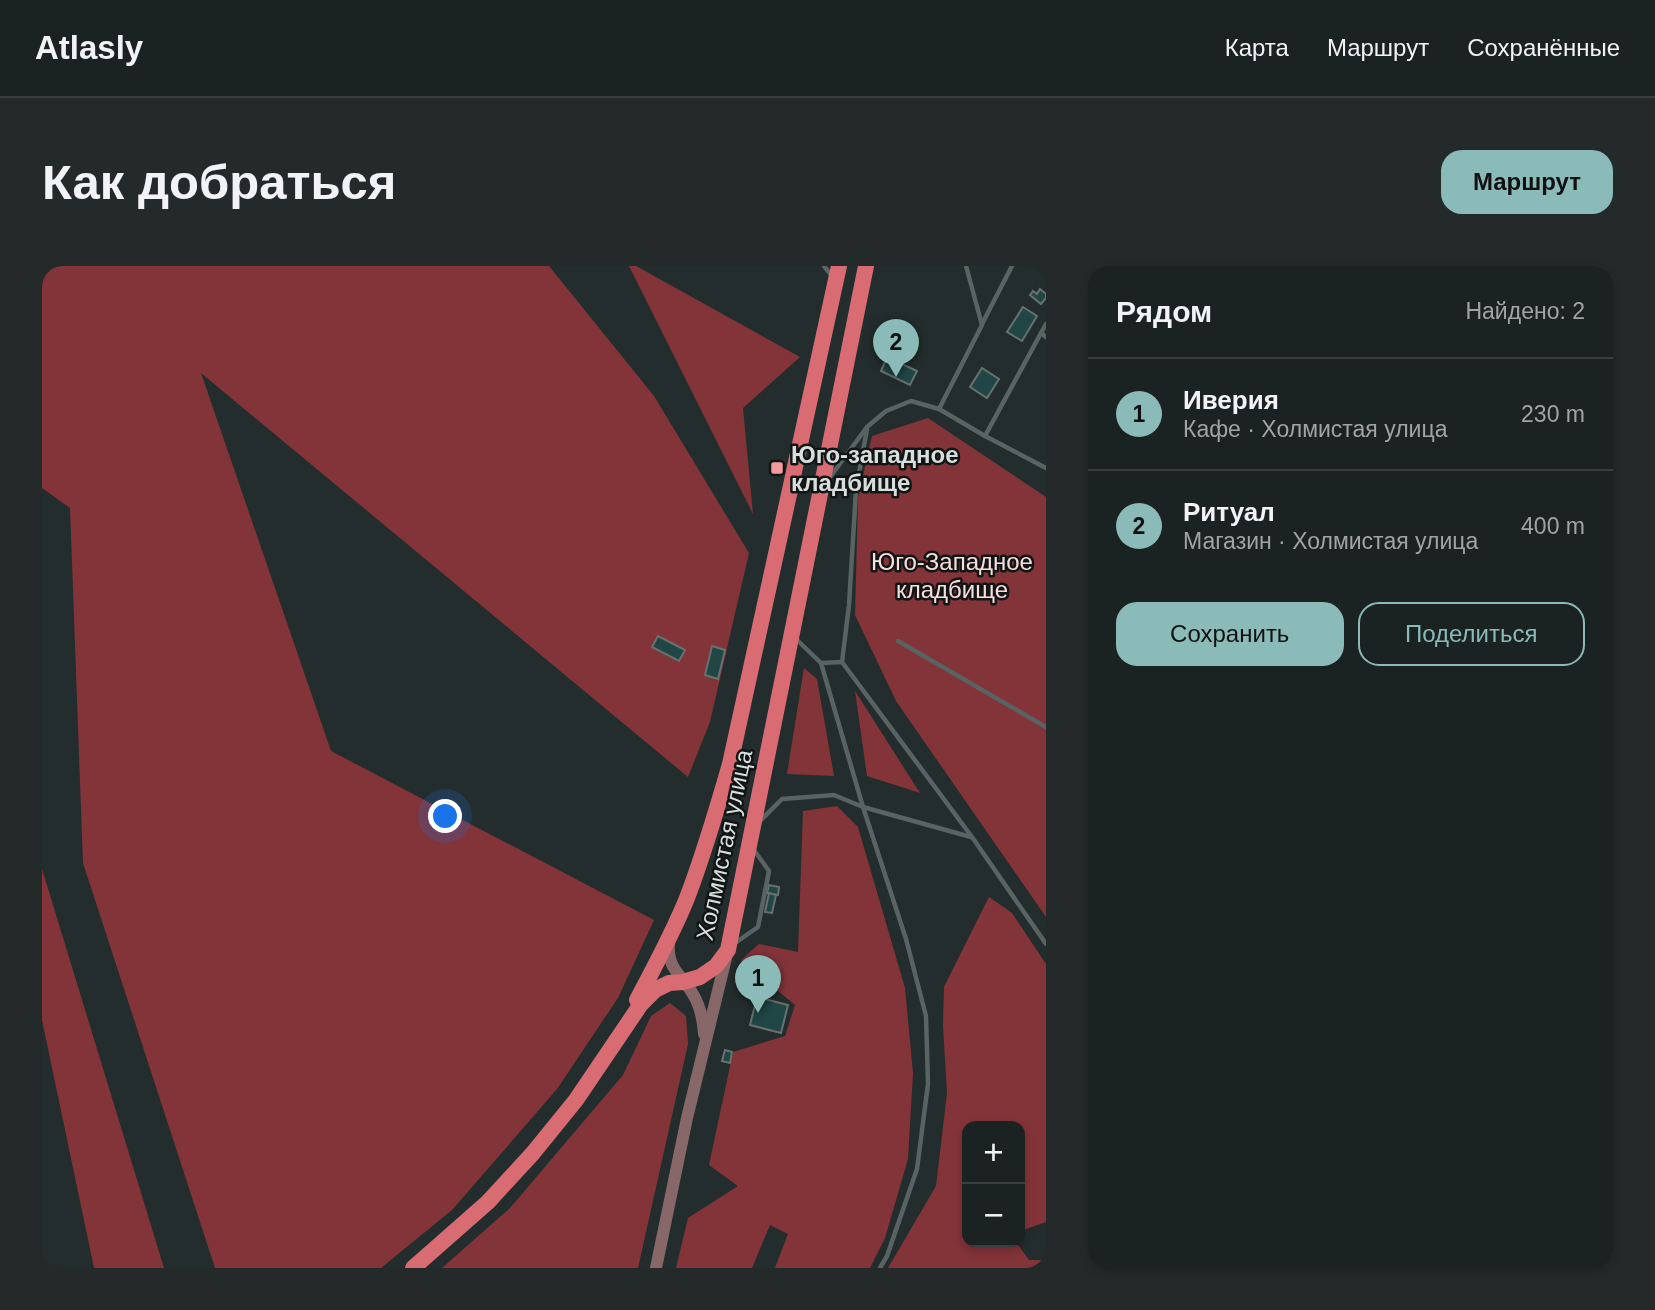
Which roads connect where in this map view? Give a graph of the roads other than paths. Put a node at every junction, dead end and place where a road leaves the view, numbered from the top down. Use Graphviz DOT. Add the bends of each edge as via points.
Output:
graph roads {
  1 [pos="824,266"];
  2 [pos="866,266"];
  3 [pos="966,266"];
  4 [pos="1012,266"];
  5 [pos="837,273"];
  6 [pos="1046,324"];
  7 [pos="982,325"];
  8 [pos="1043,335"];
  9 [pos="939,409"];
  10 [pos="867,427"];
  11 [pos="985,436"];
  12 [pos="796,463"];
  13 [pos="826,468"];
  14 [pos="1046,468"];
  15 [pos="821,489"];
  16 [pos="792,635"];
  17 [pos="898,641"];
  18 [pos="842,662"];
  19 [pos="821,663"];
  20 [pos="1046,727"];
  21 [pos="863,807"];
  22 [pos="752,836"];
  23 [pos="972,837"];
  24 [pos="669,940"];
  25 [pos="1046,944"];
  26 [pos="729,949"];
  27 [pos="683,982"];
  28 [pos="617,1040"];
  29 [pos="701,1062"];
  30 [pos="414,1268"];
  31 [pos="656,1268"];
  32 [pos="880,1268"];
  1 -- 5 [label="lane"];
  2 -- 13 [label="highway, Холмистая улица"];
  3 -- 7 [label="lane"];
  4 -- 7 [label="lane"];
  5 -- 12 [label="highway, Холмистая улица"];
  6 -- 8 [label="lane"];
  7 -- 9 [label="lane"];
  8 -- 11 [label="lane"];
  9 -- 10 [label="lane" via="911,401 886,411"];
  9 -- 11 [label="lane"];
  10 -- 15 [label="lane"];
  10 -- 18 [label="lane" via="856,490"];
  11 -- 14 [label="lane"];
  12 -- 13 [label="highway"];
  12 -- 24 [label="highway, Холмистая улица" via="730,764 705,847"];
  13 -- 15 [label="highway, Холмистая улица"];
  15 -- 16 [label="highway, Холмистая улица"];
  16 -- 19 [label="lane"];
  16 -- 22 [label="highway, Холмистая улица"];
  17 -- 20 [label="lane"];
  18 -- 19 [label="lane"];
  18 -- 23 [label="lane"];
  19 -- 21 [label="lane"];
  21 -- 22 [label="lane" via="834,796 782,799"];
  21 -- 23 [label="lane"];
  21 -- 32 [label="lane" via="926,1016 928,1084 917,1169"];
  22 -- 26 [label="highway, Холмистая улица"];
  22 -- 26 [label="lane" via="769,871 758,927"];
  23 -- 25 [label="lane"];
  24 -- 27 [label="main road" via="668,955"];
  24 -- 28 [label="highway, Холмистая улица"];
  26 -- 27 [label="highway, Холмистая улица" via="716,966"];
  26 -- 29 [label="main road"];
  27 -- 28 [label="highway, Холмистая улица" via="655,990"];
  27 -- 29 [label="main road" via="702,1015"];
  28 -- 30 [label="highway" via="533,1153 488,1202"];
  29 -- 31 [label="main road"];
}
